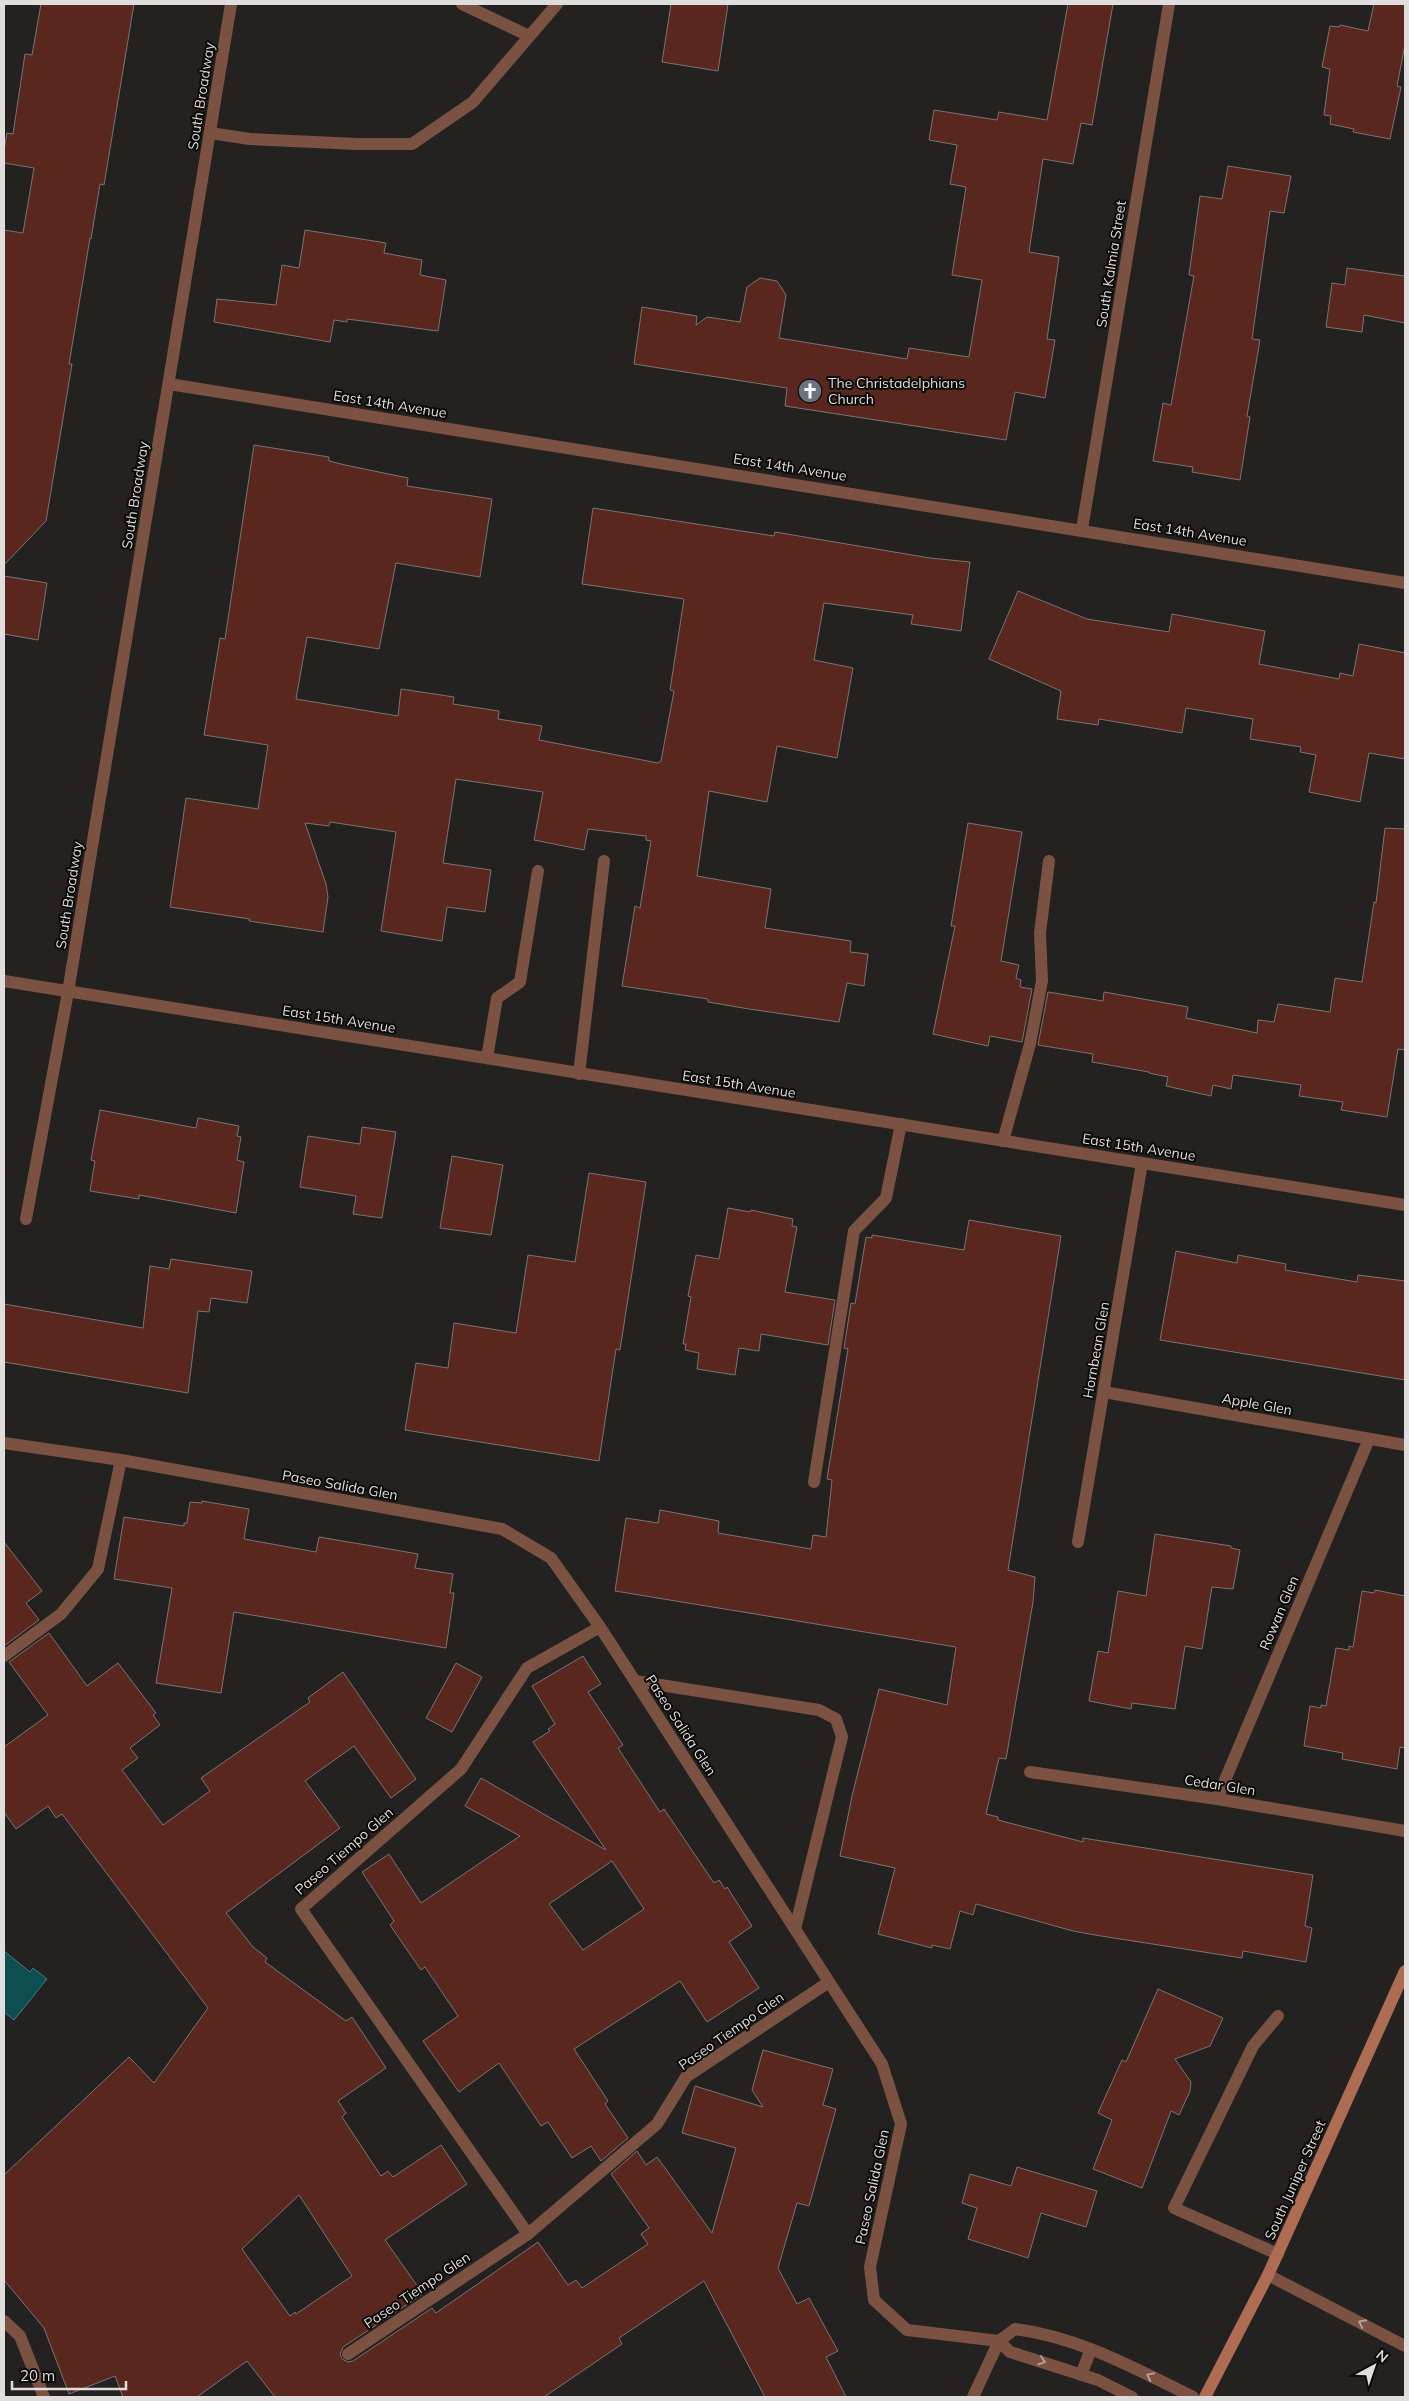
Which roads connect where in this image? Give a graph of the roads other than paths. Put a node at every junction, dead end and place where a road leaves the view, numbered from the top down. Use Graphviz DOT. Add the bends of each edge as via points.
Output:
graph roads {
  1 [pos="231,4"];
  2 [pos="462,4"];
  3 [pos="557,4"];
  4 [pos="1168,4"];
  5 [pos="529,36"];
  6 [pos="210,133"];
  7 [pos="169,384"];
  8 [pos="1082,529"];
  9 [pos="1405,582"];
  10 [pos="604,861"];
  11 [pos="1049,862"];
  12 [pos="538,871"];
  13 [pos="4,981"];
  14 [pos="68,992"];
  15 [pos="487,1058"];
  16 [pos="579,1074"];
  17 [pos="901,1124"];
  18 [pos="1003,1141"];
  19 [pos="1142,1163"];
  20 [pos="1405,1205"];
  21 [pos="26,1219"];
  22 [pos="1104,1392"];
  23 [pos="1369,1439"];
  24 [pos="4,1443"];
  25 [pos="1405,1446"];
  26 [pos="121,1460"];
  27 [pos="814,1482"];
  28 [pos="1078,1542"];
  29 [pos="600,1627"];
  30 [pos="4,1656"];
  31 [pos="635,1681"];
  32 [pos="1030,1772"];
  33 [pos="1217,1799"];
  34 [pos="1405,1831"];
  35 [pos="795,1929"];
  36 [pos="1405,1975"];
  37 [pos="829,1982"];
  38 [pos="1278,2016"];
  39 [pos="528,2234"];
  40 [pos="1278,2254"];
  41 [pos="1268,2275"];
  42 [pos="4,2321"];
  43 [pos="999,2341"];
  44 [pos="1405,2346"];
  45 [pos="1091,2349"];
  46 [pos="348,2354"];
  47 [pos="1081,2374"];
  48 [pos="44,2397"];
  49 [pos="973,2397"];
  50 [pos="1132,2397"];
  51 [pos="1193,2397"];
  52 [pos="1205,2397"];
  1 -- 6 [label="street, South Broadway"];
  2 -- 5 [label="street"];
  3 -- 5 [label="street"];
  4 -- 8 [label="street, South Kalmia Street"];
  5 -- 6 [label="street" via="473,102 412,144 250,139"];
  6 -- 7 [label="street, South Broadway"];
  7 -- 8 [label="street, East 14th Avenue"];
  7 -- 14 [label="street, South Broadway"];
  8 -- 9 [label="street, East 14th Avenue"];
  10 -- 16 [label="street"];
  11 -- 18 [label="street" via="1040,933 1042,981 1030,1044"];
  12 -- 15 [label="street" via="520,982 497,998"];
  13 -- 14 [label="street, East 15th Avenue"];
  14 -- 15 [label="street, East 15th Avenue"];
  14 -- 21 [label="street, South Broadway"];
  15 -- 16 [label="street, East 15th Avenue"];
  16 -- 17 [label="street, East 15th Avenue"];
  17 -- 18 [label="street, East 15th Avenue"];
  17 -- 27 [label="street" via="886,1198 854,1231"];
  18 -- 19 [label="street, East 15th Avenue"];
  19 -- 20 [label="street, East 15th Avenue"];
  19 -- 22 [label="street, Hornbean Glen"];
  22 -- 23 [label="street, Apple Glen"];
  22 -- 28 [label="street, Hornbean Glen"];
  23 -- 25 [label="street, Apple Glen"];
  23 -- 33 [label="street, Rowan Glen"];
  24 -- 26 [label="street, Paseo Salida Glen"];
  26 -- 29 [label="street, Paseo Salida Glen" via="502,1529 551,1558"];
  26 -- 30 [label="street" via="98,1569 61,1614"];
  29 -- 31 [label="street, Paseo Salida Glen"];
  29 -- 39 [label="street, Paseo Tiempo Glen" via="528,1668 461,1769 301,1909"];
  31 -- 35 [label="street, Paseo Salida Glen"];
  31 -- 35 [label="street" via="819,1710 836,1719 842,1737"];
  32 -- 33 [label="street, Cedar Glen"];
  33 -- 34 [label="street, Cedar Glen"];
  35 -- 37 [label="street, Paseo Salida Glen"];
  36 -- 40 [label="main road, South Juniper Street"];
  37 -- 39 [label="street, Paseo Tiempo Glen" via="686,2078 657,2124"];
  37 -- 43 [label="street, Paseo Salida Glen" via="882,2064 901,2124 870,2267 874,2300 907,2330"];
  38 -- 40 [label="street" via="1253,2046 1174,2208"];
  39 -- 46 [label="street, Paseo Tiempo Glen"];
  40 -- 41 [label="main road, South Juniper Street"];
  44 -- 41 [label="street, one-way"];
  41 -- 52 [label="main road, South Juniper Street"];
  42 -- 48 [label="street" via="20,2336"];
  43 -- 45 [label="street" via="1014,2328 1042,2332"];
  43 -- 47 [label="street, Paseo Salida Glen, one-way" via="1010,2352"];
  43 -- 49 [label="street"];
  45 -- 47 [label="street"];
  51 -- 45 [label="street, one-way"];
  47 -- 50 [label="street, Paseo Salida Glen"];
}
